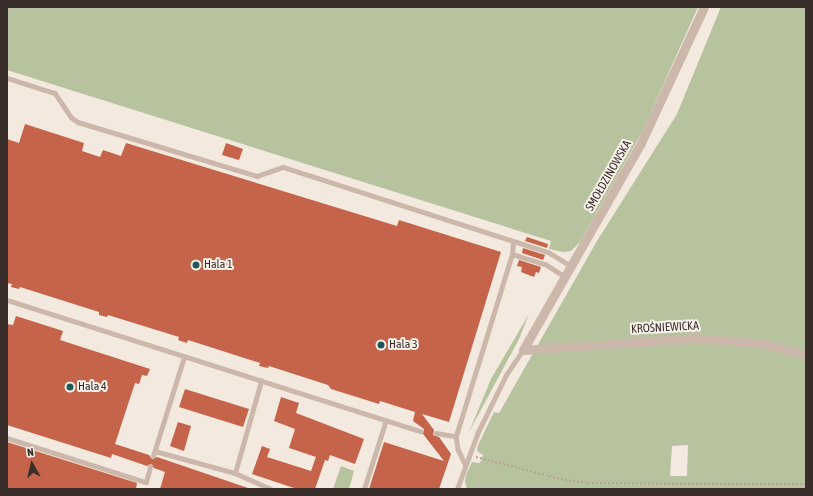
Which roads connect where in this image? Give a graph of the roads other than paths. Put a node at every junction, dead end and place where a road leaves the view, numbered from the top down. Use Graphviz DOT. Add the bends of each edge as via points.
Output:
graph roads {
  1 [pos="704,7"];
  2 [pos="7,78"];
  3 [pos="513,242"];
  4 [pos="512,254"];
  5 [pos="571,266"];
  6 [pos="564,276"];
  7 [pos="7,300"];
  8 [pos="523,350"];
  9 [pos="806,355"];
  10 [pos="184,357"];
  11 [pos="261,380"];
  12 [pos="386,420"];
  13 [pos="421,431"];
  14 [pos="436,433"];
  15 [pos="456,436"];
  16 [pos="7,438"];
  17 [pos="155,451"];
  18 [pos="153,456"];
  19 [pos="465,464"];
  20 [pos="150,467"];
  21 [pos="235,473"];
  22 [pos="271,489"];
  23 [pos="364,489"];
  24 [pos="457,489"];
  1 -- 5 [label="street, SMOŁDZINOWSKA" via="641,143"];
  2 -- 3 [label="lane" via="56,93 71,117 78,122 257,176 283,167 454,220"];
  3 -- 4 [label="lane"];
  3 -- 5 [label="lane" via="548,252"];
  4 -- 6 [label="lane" via="545,264"];
  4 -- 15 [label="lane"];
  5 -- 6 [label="street, SMOŁDZINOWSKA"];
  6 -- 8 [label="street, SMOŁDZINOWSKA"];
  7 -- 10 [label="lane"];
  8 -- 9 [label="street, KROŚNIEWICKA" via="703,338 766,344"];
  8 -- 19 [label="lane" via="506,375"];
  10 -- 11 [label="lane"];
  10 -- 17 [label="lane"];
  11 -- 12 [label="lane"];
  11 -- 21 [label="lane"];
  12 -- 13 [label="lane"];
  12 -- 23 [label="lane"];
  14 -- 15 [label="lane"];
  15 -- 19 [label="lane" via="458,449"];
  16 -- 20 [label="lane" via="146,482"];
  17 -- 18 [label="lane"];
  17 -- 21 [label="lane"];
  19 -- 24 [label="lane"];
  21 -- 22 [label="lane"];
}
